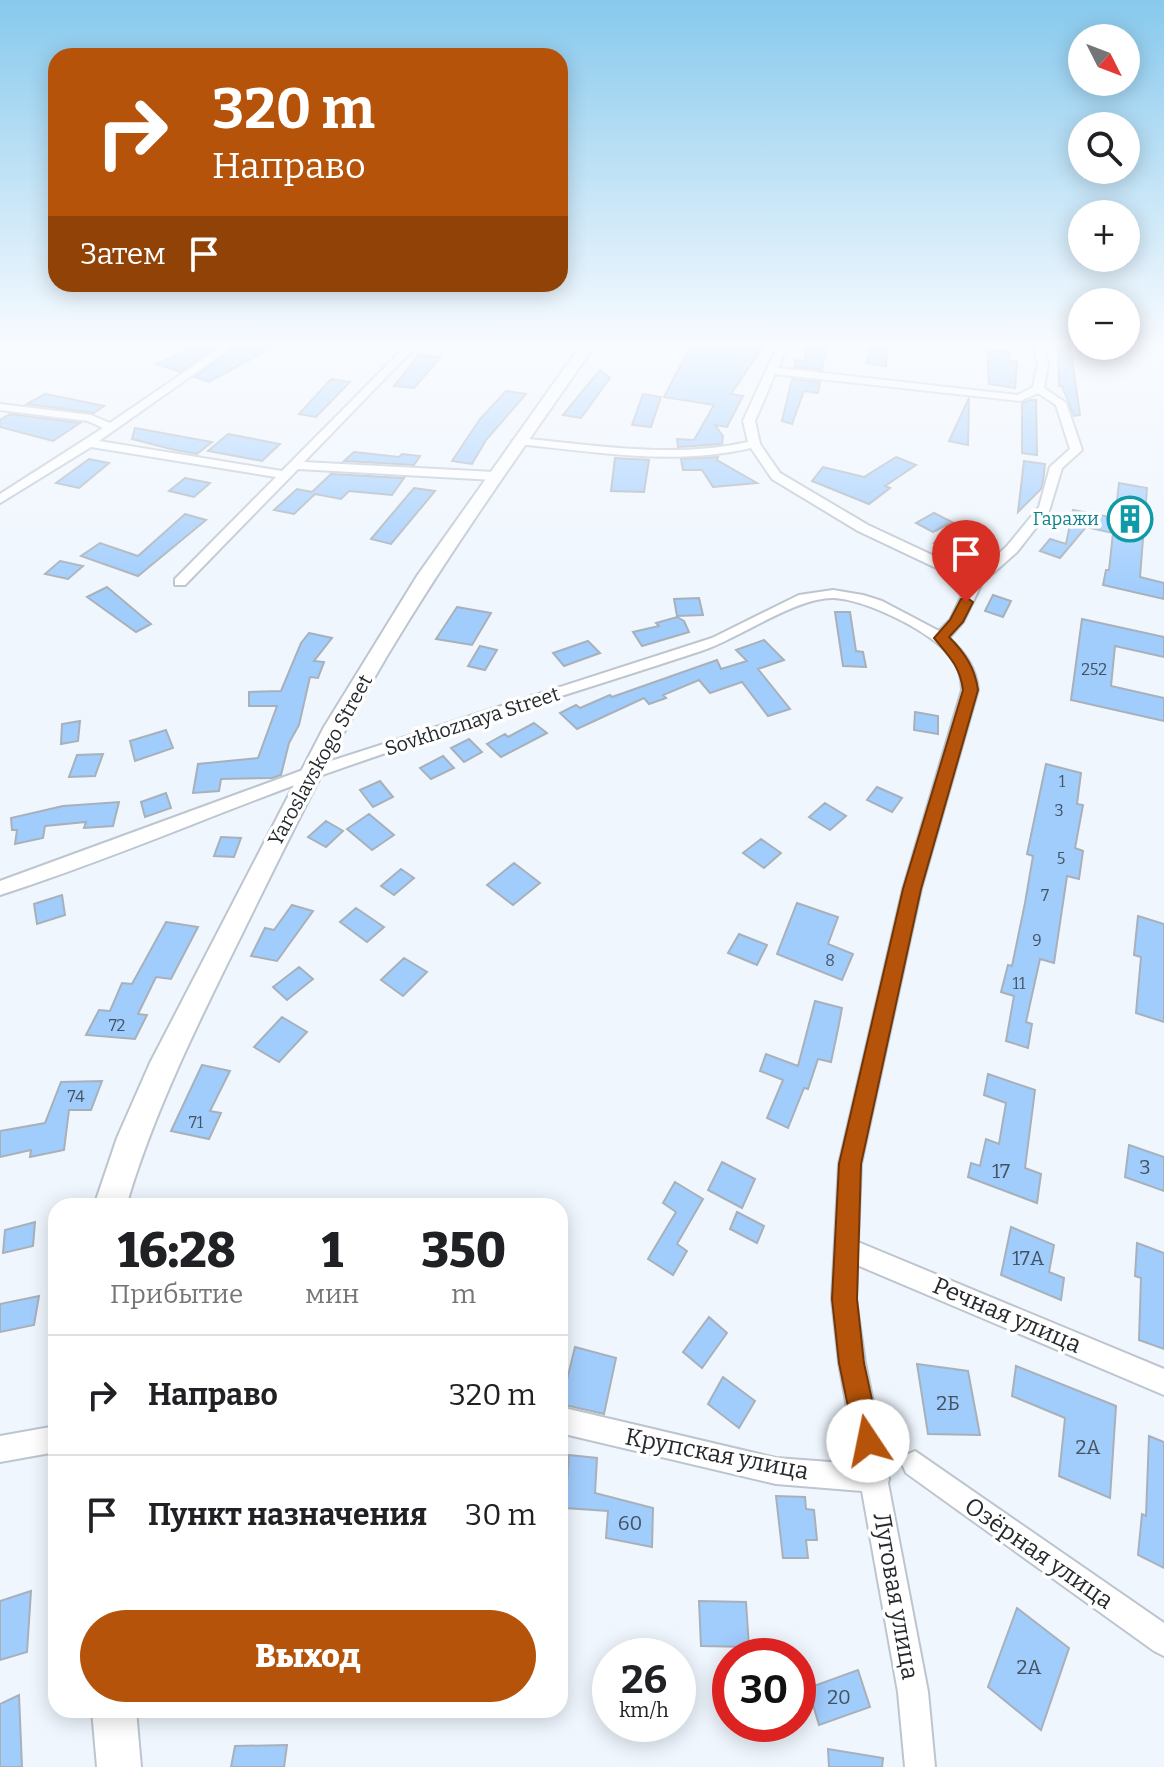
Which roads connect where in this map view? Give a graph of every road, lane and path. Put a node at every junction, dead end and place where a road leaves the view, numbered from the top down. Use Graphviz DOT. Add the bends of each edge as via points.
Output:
graph roads {
  1 [pos="109,427"];
  2 [pos="333,427"];
  3 [pos="528,427"];
  4 [pos="750,427"];
  5 [pos="1069,427"];
  6 [pos="518,441"];
  7 [pos="89,443"];
  8 [pos="754,444"];
  9 [pos="297,465"];
  10 [pos="285,475"];
  11 [pos="494,476"];
  12 [pos="0,499"];
  13 [pos="976,581"];
  14 [pos="180,582"];
  15 [pos="941,638"];
  16 [pos="309,774"];
  17 [pos="0,888"];
  18 [pos="112,1198"];
  19 [pos="849,1250"];
  20 [pos="1164,1382"];
  21 [pos="568,1422"];
  22 [pos="48,1440"];
  23 [pos="0,1449"];
  24 [pos="915,1464"];
  25 [pos="876,1479"];
  26 [pos="1164,1641"];
  27 [pos="115,1718"];
  28 [pos="119,1767"];
  29 [pos="920,1767"];
  1 -- 7 [label="street"];
  2 -- 9 [label="street"];
  3 -- 6 [label="street, Yaroslavskogo Street"];
  4 -- 8 [label="street"];
  5 -- 13 [label="street" via="1076,450 1056,467 1045,508 1012,549"];
  6 -- 8 [label="street" via="695,455"];
  6 -- 11 [label="street, Yaroslavskogo Street"];
  7 -- 10 [label="street"];
  7 -- 12 [label="street"];
  8 -- 13 [label="street" via="776,476 803,494"];
  9 -- 10 [label="street"];
  9 -- 11 [label="street"];
  10 -- 14 [label="street"];
  11 -- 16 [label="street, Yaroslavskogo Street" via="378,655"];
  13 -- 15 [label="street" via="956,622"];
  15 -- 16 [label="street, Sovkhoznaya Street" via="858,598 804,598 717,641"];
  15 -- 19 [label="street, Луговая улица" via="958,655 970,690 912,889 850,1164"];
  16 -- 17 [label="street, Sovkhoznaya Street"];
  16 -- 18 [label="street, Yaroslavskogo Street" via="160,1074 124,1156"];
  19 -- 20 [label="street, Речная улица"];
  19 -- 25 [label="street, Луговая улица" via="844,1299"];
  21 -- 25 [label="street, Крупская улица" via="776,1471"];
  22 -- 23 [label="street"];
  24 -- 26 [label="street, Озёрная улица"];
  25 -- 29 [label="street, Луговая улица" via="913,1692"];
  27 -- 28 [label="street"];
}
